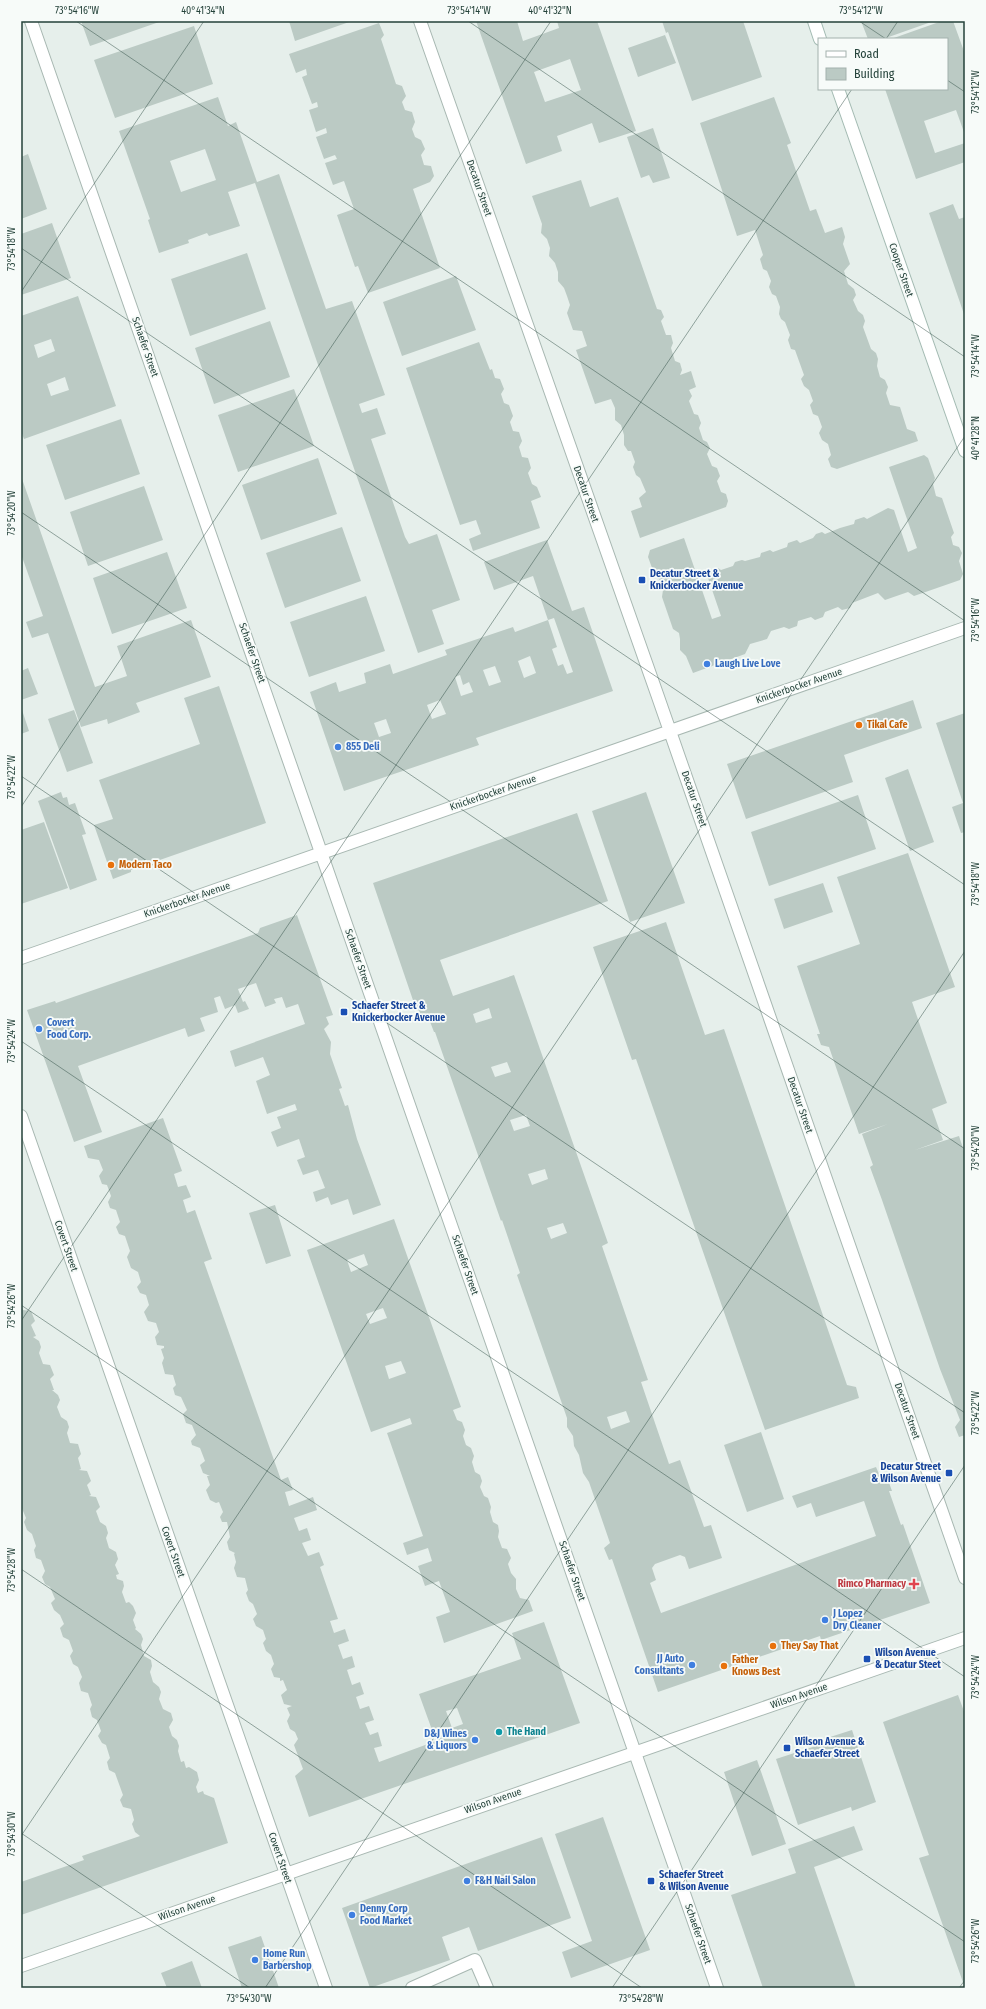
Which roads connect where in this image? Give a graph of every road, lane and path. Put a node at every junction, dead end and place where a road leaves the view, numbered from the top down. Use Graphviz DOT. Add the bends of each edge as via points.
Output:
graph roads {
  1 [pos="31,21"];
  2 [pos="420,21"];
  3 [pos="814,21"];
  4 [pos="820,38"];
  5 [pos="838,90"];
  6 [pos="965,451"];
  7 [pos="965,628"];
  8 [pos="670,731"];
  9 [pos="321,853"];
  10 [pos="21,958"];
  11 [pos="21,1116"];
  12 [pos="965,1578"];
  13 [pos="965,1638"];
  14 [pos="635,1752"];
  15 [pos="286,1873"];
  16 [pos="21,1966"];
  17 [pos="326,1988"];
  18 [pos="412,1988"];
  19 [pos="487,1988"];
  20 [pos="717,1988"];
  1 -- 9 [label="street, Schaefer Street"];
  2 -- 8 [label="street, Decatur Street"];
  3 -- 4 [label="street"];
  5 -- 6 [label="street, Cooper Street"];
  7 -- 8 [label="street, Knickerbocker Avenue"];
  8 -- 9 [label="street, Knickerbocker Avenue"];
  8 -- 12 [label="street, Decatur Street"];
  9 -- 10 [label="street, Knickerbocker Avenue"];
  9 -- 14 [label="street, Schaefer Street"];
  11 -- 15 [label="street, Covert Street"];
  13 -- 14 [label="street, Wilson Avenue"];
  14 -- 15 [label="street, Wilson Avenue"];
  14 -- 20 [label="street, Schaefer Street"];
  15 -- 16 [label="street, Wilson Avenue"];
  15 -- 17 [label="street, Covert Street"];
  18 -- 19 [label="street" via="475,1960"];
}
